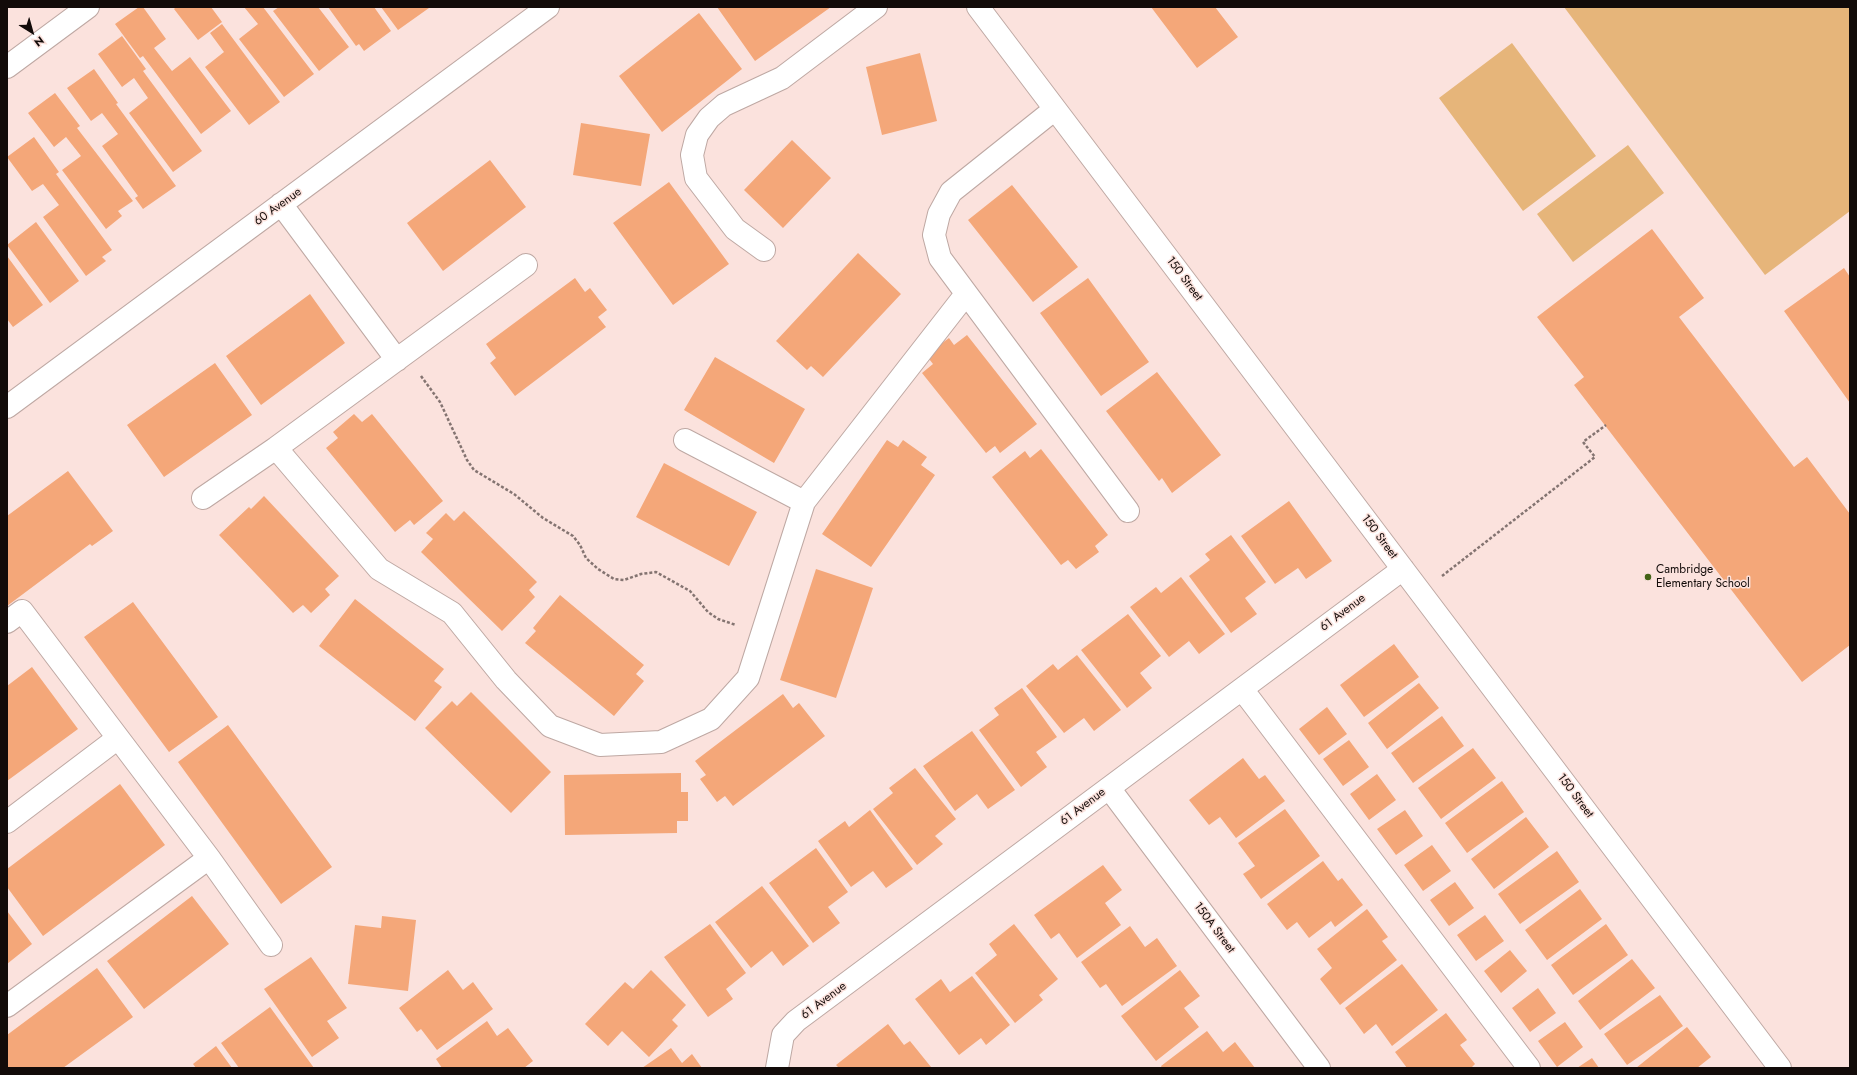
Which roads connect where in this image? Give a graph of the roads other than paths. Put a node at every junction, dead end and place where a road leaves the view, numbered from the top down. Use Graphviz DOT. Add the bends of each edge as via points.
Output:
graph roads {
  1 [pos="88,7"];
  2 [pos="548,7"];
  3 [pos="876,7"];
  4 [pos="978,7"];
  5 [pos="7,67"];
  6 [pos="1055,109"];
  7 [pos="281,204"];
  8 [pos="764,250"];
  9 [pos="526,265"];
  10 [pos="966,294"];
  11 [pos="397,360"];
  12 [pos="7,407"];
  13 [pos="685,440"];
  14 [pos="276,448"];
  15 [pos="203,498"];
  16 [pos="804,502"];
  17 [pos="1128,511"];
  18 [pos="1403,568"];
  19 [pos="7,622"];
  20 [pos="1242,689"];
  21 [pos="118,738"];
  22 [pos="1109,788"];
  23 [pos="7,822"];
  24 [pos="209,858"];
  25 [pos="271,946"];
  26 [pos="7,1006"];
  27 [pos="778,1062"];
  28 [pos="1319,1068"];
  29 [pos="1529,1068"];
  30 [pos="1780,1068"];
  1 -- 5 [label="street"];
  2 -- 7 [label="street, 60 Avenue"];
  3 -- 8 [label="street" via="782,78 724,105 709,118 697,136 692,155 696,178 735,229"];
  4 -- 6 [label="street, 150 Street"];
  6 -- 10 [label="street" via="951,192 939,214 934,235 940,258"];
  6 -- 18 [label="street, 150 Street"];
  7 -- 11 [label="street"];
  7 -- 12 [label="street, 60 Avenue"];
  9 -- 11 [label="street"];
  10 -- 16 [label="street"];
  10 -- 17 [label="street"];
  11 -- 14 [label="street"];
  13 -- 16 [label="street"];
  14 -- 15 [label="street"];
  14 -- 16 [label="street" via="379,569 452,613 506,680 550,726 600,745 661,742 710,719 748,678"];
  18 -- 20 [label="street, 61 Avenue"];
  18 -- 30 [label="street, 150 Street"];
  19 -- 21 [label="street" via="22,611"];
  20 -- 22 [label="street, 61 Avenue"];
  20 -- 29 [label="street"];
  21 -- 23 [label="street"];
  21 -- 24 [label="street"];
  22 -- 27 [label="street, 61 Avenue" via="796,1021 783,1035"];
  22 -- 28 [label="street, 150A Street"];
  24 -- 25 [label="street"];
  24 -- 26 [label="street"];
}
